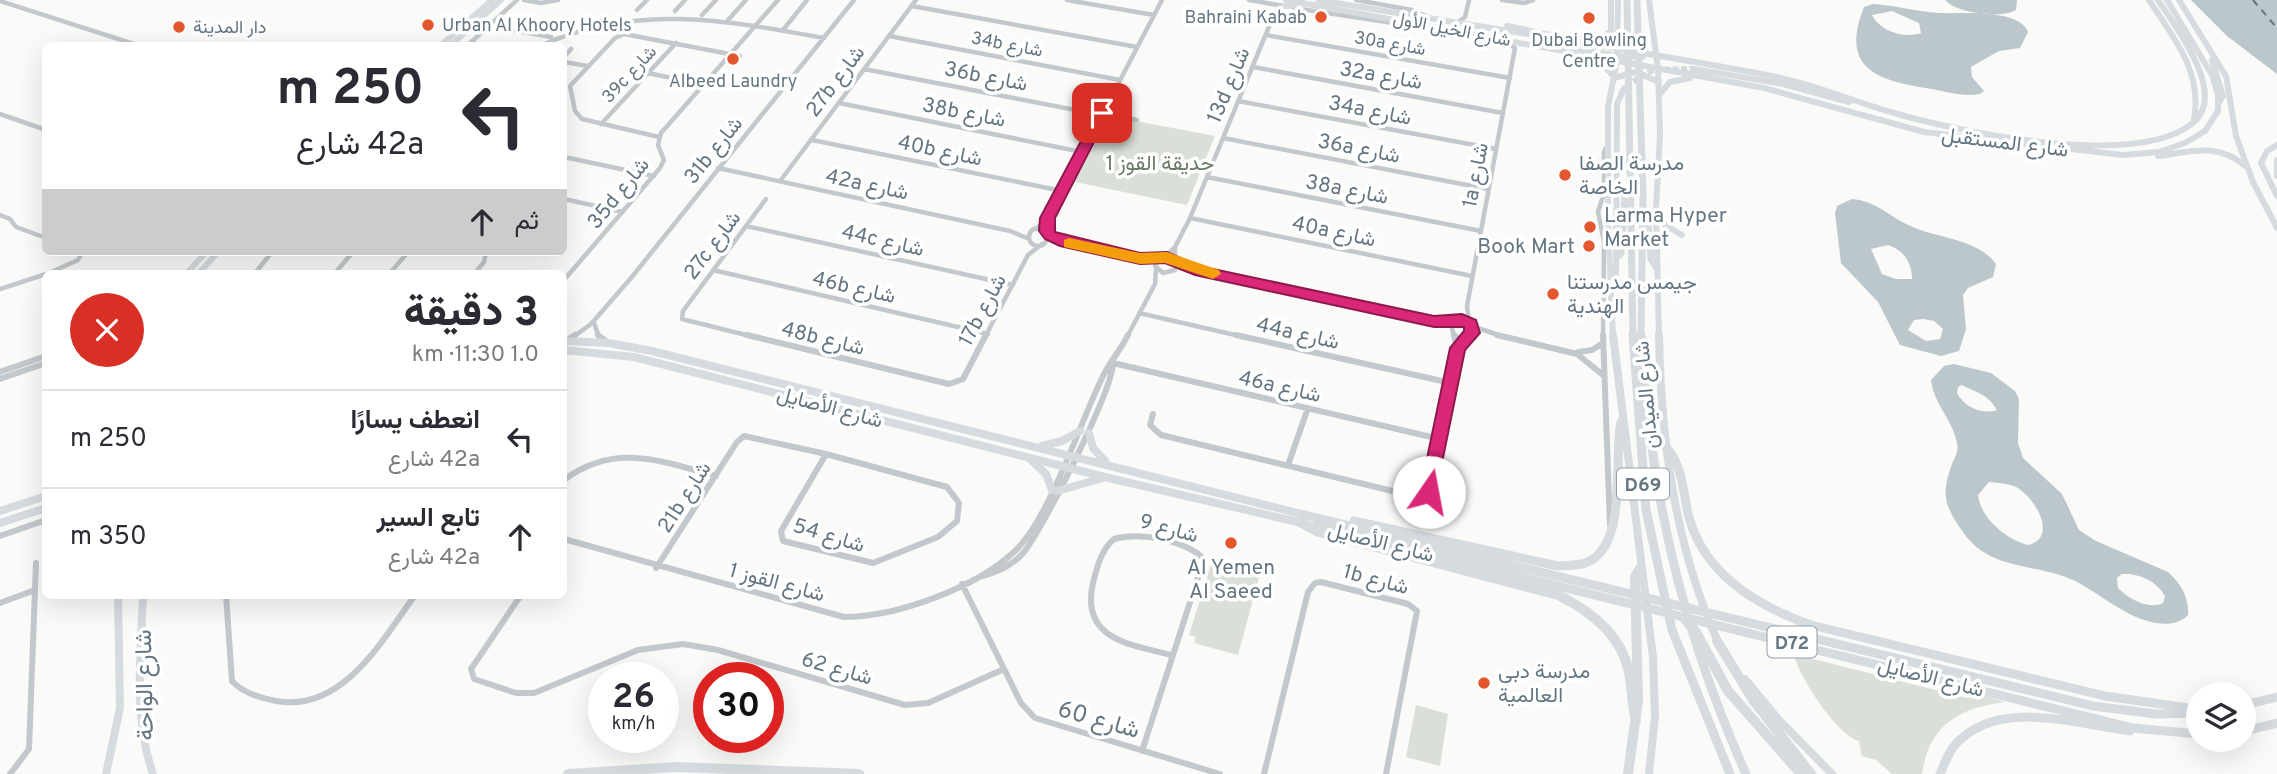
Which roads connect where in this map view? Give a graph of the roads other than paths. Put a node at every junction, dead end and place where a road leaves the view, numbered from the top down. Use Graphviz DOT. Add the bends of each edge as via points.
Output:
graph roads {
  1 [pos="501,0"];
  2 [pos="517,0"];
  3 [pos="558,0"];
  4 [pos="648,0"];
  5 [pos="685,0"];
  6 [pos="716,0"];
  7 [pos="746,0"];
  8 [pos="778,0"];
  9 [pos="807,0"];
  10 [pos="854,0"];
  11 [pos="916,0"];
  12 [pos="1067,0"];
  13 [pos="1162,0"];
  14 [pos="1249,0"];
  15 [pos="1318,0"];
  16 [pos="1356,0"];
  17 [pos="1469,0"];
  18 [pos="1502,0"];
  19 [pos="1533,0"];
  20 [pos="1611,0"];
  21 [pos="1618,0"];
  22 [pos="1627,0"];
  23 [pos="1637,0"];
  24 [pos="1649,0"];
  25 [pos="2150,0"];
  26 [pos="2158,0"];
  27 [pos="2167,0"];
  28 [pos="2179,0"];
  29 [pos="0,1"];
  30 [pos="525,1"];
  31 [pos="493,3"];
  32 [pos="1286,3"];
  33 [pos="512,4"];
  34 [pos="1273,4"];
  35 [pos="912,6"];
  36 [pos="637,9"];
  37 [pos="647,9"];
  38 [pos="666,9"];
  39 [pos="675,11"];
  40 [pos="624,12"];
  41 [pos="1275,12"];
  42 [pos="702,15"];
  43 [pos="1154,15"];
  44 [pos="498,17"];
  45 [pos="1465,17"];
  46 [pos="1432,19"];
  47 [pos="728,20"];
  48 [pos="1455,22"];
  49 [pos="492,23"];
  50 [pos="1618,23"];
  51 [pos="756,25"];
  52 [pos="573,26"];
  53 [pos="1475,26"];
  54 [pos="1444,27"];
  55 [pos="499,28"];
  56 [pos="783,30"];
  57 [pos="483,31"];
  58 [pos="1266,35"];
  59 [pos="889,36"];
  60 [pos="1495,37"];
  61 [pos="1574,37"];
  62 [pos="2200,37"];
  63 [pos="549,38"];
  64 [pos="824,38"];
  65 [pos="1656,38"];
  66 [pos="128,42"];
  67 [pos="445,42"];
  68 [pos="454,42"];
  69 [pos="471,42"];
  70 [pos="544,42"];
  71 [pos="677,43"];
  72 [pos="1587,44"];
  73 [pos="1531,45"];
  74 [pos="1137,47"];
  75 [pos="571,49"];
  76 [pos="1515,51"];
  77 [pos="1628,51"];
  78 [pos="731,54"];
  79 [pos="567,55"];
  80 [pos="1617,55"];
  81 [pos="740,56"];
  82 [pos="1592,57"];
  83 [pos="1657,57"];
  84 [pos="1637,58"];
  85 [pos="1682,60"];
  86 [pos="567,61"];
  87 [pos="588,66"];
  88 [pos="1253,67"];
  89 [pos="1648,67"];
  90 [pos="864,69"];
  91 [pos="1658,69"];
  92 [pos="1694,69"];
  93 [pos="648,73"];
  94 [pos="1614,77"];
  95 [pos="1510,78"];
  96 [pos="1715,79"];
  97 [pos="1120,80"];
  98 [pos="1658,82"];
  99 [pos="704,85"];
  100 [pos="1624,88"];
  101 [pos="1659,96"];
  102 [pos="2219,101"];
  103 [pos="1238,102"];
  104 [pos="839,103"];
  105 [pos="1890,112"];
  106 [pos="1503,113"];
  107 [pos="0,114"];
  108 [pos="1102,114"];
  109 [pos="1138,120"];
  110 [pos="601,124"];
  111 [pos="2193,124"];
  112 [pos="42,129"];
  113 [pos="659,137"];
  114 [pos="1223,138"];
  115 [pos="812,139"];
  116 [pos="1609,144"];
  117 [pos="2277,145"];
  118 [pos="1496,149"];
  119 [pos="1082,152"];
  120 [pos="2136,155"];
  121 [pos="567,158"];
  122 [pos="2277,160"];
  123 [pos="718,168"];
  124 [pos="2250,174"];
  125 [pos="654,176"];
  126 [pos="2277,176"];
  127 [pos="1207,177"];
  128 [pos="1630,180"];
  129 [pos="780,181"];
  130 [pos="1488,189"];
  131 [pos="1062,191"];
  132 [pos="2277,196"];
  133 [pos="1643,198"];
  134 [pos="766,199"];
  135 [pos="567,200"];
  136 [pos="1656,209"];
  137 [pos="623,212"];
  138 [pos="0,215"];
  139 [pos="1048,218"];
  140 [pos="1190,218"];
  141 [pos="746,226"];
  142 [pos="2277,228"];
  143 [pos="1034,230"];
  144 [pos="1010,231"];
  145 [pos="1480,231"];
  146 [pos="1048,233"];
  147 [pos="1682,235"];
  148 [pos="42,237"];
  149 [pos="1028,240"];
  150 [pos="1065,242"];
  151 [pos="1043,244"];
  152 [pos="1175,247"];
  153 [pos="1028,255"];
  154 [pos="80,256"];
  155 [pos="202,256"];
  156 [pos="214,256"];
  157 [pos="269,256"];
  158 [pos="350,256"];
  159 [pos="405,256"];
  160 [pos="1617,257"];
  161 [pos="1140,258"];
  162 [pos="1161,258"];
  163 [pos="1176,262"];
  164 [pos="1156,268"];
  165 [pos="1657,268"];
  166 [pos="56,270"];
  167 [pos="190,270"];
  168 [pos="202,270"];
  169 [pos="257,270"];
  170 [pos="338,270"];
  171 [pos="393,270"];
  172 [pos="713,270"];
  173 [pos="1195,270"];
  174 [pos="1171,272"];
  175 [pos="42,276"];
  176 [pos="1472,276"];
  177 [pos="567,277"];
  178 [pos="0,281"];
  179 [pos="1155,284"];
  180 [pos="1013,285"];
  181 [pos="2,288"];
  182 [pos="1611,292"];
  183 [pos="1466,306"];
  184 [pos="683,311"];
  185 [pos="1139,313"];
  186 [pos="595,320"];
  187 [pos="1455,321"];
  188 [pos="1434,322"];
  189 [pos="1471,324"];
  190 [pos="1452,331"];
  191 [pos="988,334"];
  192 [pos="1469,335"];
  193 [pos="1493,335"];
  194 [pos="567,340"];
  195 [pos="567,341"];
  196 [pos="610,342"];
  197 [pos="1603,343"];
  198 [pos="1457,348"];
  199 [pos="567,350"];
  200 [pos="1573,352"];
  201 [pos="42,357"];
  202 [pos="1113,363"];
  203 [pos="42,364"];
  204 [pos="0,372"];
  205 [pos="1603,375"];
  206 [pos="0,379"];
  207 [pos="963,379"];
  208 [pos="1451,383"];
  209 [pos="1308,408"];
  210 [pos="1153,414"];
  211 [pos="1621,422"];
  212 [pos="1084,432"];
  213 [pos="1440,439"];
  214 [pos="737,442"];
  215 [pos="1038,447"];
  216 [pos="1666,447"];
  217 [pos="827,454"];
  218 [pos="1027,456"];
  219 [pos="1072,456"];
  220 [pos="1289,465"];
  221 [pos="1067,466"];
  222 [pos="1112,466"];
  223 [pos="567,477"];
  224 [pos="716,477"];
  225 [pos="1113,479"];
  226 [pos="1055,491"];
  227 [pos="42,497"];
  228 [pos="42,509"];
  229 [pos="0,511"];
  230 [pos="1304,519"];
  231 [pos="42,521"];
  232 [pos="0,523"];
  233 [pos="1613,535"];
  234 [pos="0,536"];
  235 [pos="1387,539"];
  236 [pos="567,541"];
  237 [pos="36,563"];
  238 [pos="656,568"];
  239 [pos="1640,569"];
  240 [pos="962,584"];
  241 [pos="36,590"];
  242 [pos="118,599"];
  243 [pos="143,599"];
  244 [pos="226,599"];
  245 [pos="412,599"];
  246 [pos="518,599"];
  247 [pos="0,603"];
  248 [pos="1684,618"];
  249 [pos="1717,641"];
  250 [pos="1172,655"];
  251 [pos="1004,669"];
  252 [pos="2277,697"];
  253 [pos="2256,702"];
  254 [pos="2186,709"];
  255 [pos="2186,712"];
  256 [pos="1636,721"];
  257 [pos="2277,723"];
  258 [pos="2256,728"];
  259 [pos="2150,731"];
  260 [pos="2186,733"];
  261 [pos="1142,751"];
  262 [pos="10,774"];
  263 [pos="106,774"];
  264 [pos="153,774"];
  265 [pos="568,774"];
  266 [pos="859,774"];
  267 [pos="1220,774"];
  268 [pos="1264,774"];
  269 [pos="1386,774"];
  270 [pos="1628,774"];
  271 [pos="1649,774"];
  272 [pos="1730,774"];
  273 [pos="1746,774"];
  274 [pos="1801,774"];
  275 [pos="1811,774"];
  276 [pos="1832,774"];
  277 [pos="1940,774"];
  1 -- 31 [label="main road"];
  2 -- 33 [label="street"];
  3 -- 30 [label="street"];
  4 -- 36 [label="street"];
  4 -- 37 [label="street"];
  5 -- 39 [label="street"];
  6 -- 42 [label="street"];
  7 -- 47 [label="street"];
  8 -- 51 [label="street, 35d شارع"];
  9 -- 56 [label="street"];
  10 -- 64 [label="street, 31b شارع"];
  11 -- 35 [label="street, 27b شارع"];
  12 -- 43 [label="street"];
  13 -- 43 [label="street"];
  14 -- 34 [label="street"];
  15 -- 46 [label="main road, شارع الخيل الأول"];
  16 -- 46 [label="street" via="1412,10"];
  17 -- 45 [label="street"];
  18 -- 19 [label="street"];
  20 -- 61 [label="main road" via="1609,35 1593,40"];
  21 -- 50 [label="main road"];
  22 -- 128 [label="main road, شارع الميدان / D69"];
  23 -- 133 [label="main road, شارع الميدان / D69"];
  24 -- 65 [label="main road"];
  25 -- 111 [label="main road" via="2196,81 2199,101"];
  26 -- 111 [label="main road" via="2204,83 2205,105"];
  27 -- 102 [label="main road" via="2212,75"];
  28 -- 62 [label="main road"];
  29 -- 66 [label="street"];
  30 -- 33 [label="street"];
  31 -- 44 [label="main road"];
  31 -- 67 [label="main road"];
  31 -- 68 [label="main road"];
  32 -- 34 [label="street"];
  32 -- 41 [label="street"];
  32 -- 54 [label="main road, شارع الخيل الأول"];
  32 -- 54 [label="street" via="1421,29"];
  33 -- 44 [label="street"];
  34 -- 41 [label="street"];
  35 -- 59 [label="street, 27b شارع"];
  35 -- 74 [label="street"];
  36 -- 37 [label="street"];
  36 -- 40 [label="street"];
  38 -- 39 [label="street"];
  39 -- 42 [label="street"];
  41 -- 58 [label="street, 13d شارع"];
  42 -- 47 [label="street"];
  43 -- 74 [label="street"];
  44 -- 49 [label="street"];
  45 -- 48 [label="street"];
  45 -- 53 [label="street"];
  46 -- 48 [label="main road, شارع الخيل الأول"];
  47 -- 51 [label="street"];
  48 -- 53 [label="main road, شارع الخيل الأول"];
  49 -- 55 [label="street"];
  49 -- 57 [label="street"];
  50 -- 72 [label="main road" via="1611,39"];
  50 -- 77 [label="main road"];
  50 -- 80 [label="main road"];
  51 -- 56 [label="street"];
  51 -- 78 [label="street, 35d شارع"];
  52 -- 63 [label="street"];
  53 -- 61 [label="main road" via="1507,26"];
  53 -- 72 [label="main road, شارع الخيل الأول"];
  54 -- 60 [label="main road, شارع الخيل الأول"];
  55 -- 57 [label="street"];
  55 -- 63 [label="street"];
  56 -- 64 [label="street"];
  57 -- 69 [label="street"];
  58 -- 88 [label="street, 13d شارع"];
  58 -- 95 [label="street, 30a شارع"];
  59 -- 90 [label="street, 27b شارع"];
  59 -- 97 [label="street, 34b شارع"];
  60 -- 73 [label="main road, شارع الخيل الأول"];
  60 -- 76 [label="street"];
  60 -- 80 [label="main road"];
  61 -- 72 [label="main road"];
  62 -- 102 [label="main road" via="2220,79 2224,94"];
  62 -- 124 [label="main road" via="2226,76 2234,129"];
  63 -- 70 [label="street"];
  64 -- 123 [label="street, 31b شارع"];
  65 -- 83 [label="main road"];
  65 -- 85 [label="main road" via="1663,50"];
  71 -- 78 [label="street"];
  71 -- 87 [label="street" via="628,34 615,38"];
  71 -- 93 [label="street, 39c شارع"];
  72 -- 80 [label="main road, شارع الخيل الأول"];
  73 -- 76 [label="street"];
  73 -- 82 [label="main road, شارع الخيل الأول"];
  74 -- 97 [label="street"];
  75 -- 79 [label="street"];
  76 -- 95 [label="street, 1a شارع"];
  77 -- 80 [label="main road, شارع الخيل الأول"];
  77 -- 83 [label="main road, شارع الخيل الأول"];
  77 -- 84 [label="main road"];
  78 -- 81 [label="street"];
  78 -- 99 [label="street, 35d شارع"];
  80 -- 82 [label="main road, شارع الخيل الأول"];
  80 -- 84 [label="main road"];
  80 -- 84 [label="main road"];
  80 -- 89 [label="main road, شارع الخيل الأول"];
  80 -- 94 [label="main road"];
  82 -- 94 [label="main road"];
  83 -- 84 [label="main road"];
  83 -- 85 [label="main road, شارع المستقبل"];
  83 -- 91 [label="main road"];
  84 -- 89 [label="main road"];
  84 -- 91 [label="main road"];
  85 -- 105 [label="main road, شارع المستقبل" via="1801,82"];
  86 -- 87 [label="street"];
  87 -- 110 [label="street" via="572,82 569,93 579,117"];
  88 -- 103 [label="street, 13d شارع"];
  88 -- 106 [label="street, 32a شارع"];
  89 -- 91 [label="main road, شارع الخيل الأول"];
  89 -- 98 [label="main road"];
  90 -- 104 [label="street, 27b شارع"];
  90 -- 108 [label="street, 36b شارع"];
  91 -- 96 [label="main road, شارع المستقبل"];
  91 -- 98 [label="main road"];
  92 -- 105 [label="main road" via="1783,84"];
  93 -- 99 [label="street"];
  93 -- 110 [label="street, 39c شارع"];
  94 -- 98 [label="main road" via="1636,72"];
  94 -- 116 [label="main road" via="1608,107"];
  95 -- 106 [label="street, 1a شارع"];
  96 -- 101 [label="main road" via="1679,78"];
  96 -- 120 [label="main road, شارع المستقبل" via="1803,96 1924,132"];
  97 -- 108 [label="street"];
  98 -- 101 [label="main road"];
  99 -- 113 [label="street, 35d شارع"];
  100 -- 160 [label="main road" via="1617,104"];
  101 -- 136 [label="main road"];
  102 -- 120 [label="main road, شارع المستقبل" via="2213,121 2199,135 2168,149"];
  103 -- 114 [label="street, 13d شارع"];
  103 -- 118 [label="street, 34a شارع"];
  104 -- 115 [label="street, 27b شارع"];
  104 -- 119 [label="street, 38b شارع"];
  105 -- 111 [label="main road, شارع المستقبل" via="1963,128 2092,146 2147,143 2178,134"];
  106 -- 118 [label="street, 1a شارع"];
  107 -- 112 [label="street"];
  108 -- 109 [label="street, 36b شارع"];
  108 -- 119 [label="street"];
  110 -- 113 [label="street"];
  113 -- 125 [label="street, 35d شارع" via="664,160"];
  114 -- 127 [label="street, 13d شارع"];
  114 -- 130 [label="street, 36a شارع"];
  115 -- 129 [label="street, 27b شارع"];
  115 -- 131 [label="street, 40b شارع"];
  116 -- 182 [label="main road"];
  116 -- 197 [label="street, شارع الميدان" via="1604,152 1604,193 1598,209 1605,242"];
  117 -- 132 [label="main road" via="2261,163"];
  118 -- 130 [label="street, 1a شارع"];
  119 -- 131 [label="street"];
  120 -- 124 [label="main road" via="2213,149 2238,159"];
  121 -- 125 [label="street"];
  122 -- 126 [label="main road"];
  123 -- 129 [label="street, 42a شارع"];
  123 -- 186 [label="street, 31b شارع"];
  124 -- 142 [label="main road"];
  125 -- 137 [label="street, 35d شارع"];
  127 -- 140 [label="street, 13d شارع"];
  127 -- 145 [label="street, 38a شارع"];
  128 -- 160 [label="main road"];
  128 -- 272 [label="main road, شارع الميدان / D69" via="1635,381 1650,534 1672,630"];
  129 -- 144 [label="street, 42a شارع"];
  130 -- 145 [label="street, 1a شارع"];
  131 -- 139 [label="street"];
  133 -- 165 [label="main road" via="1651,259"];
  133 -- 248 [label="main road, شارع الميدان / D69" via="1644,381 1656,490"];
  134 -- 141 [label="street, 27c شارع"];
  135 -- 137 [label="street"];
  136 -- 147 [label="main road" via="1665,225"];
  136 -- 165 [label="main road"];
  137 -- 177 [label="street, 35d شارع"];
  138 -- 148 [label="street" via="16,228"];
  139 -- 143 [label="street"];
  139 -- 146 [label="street"];
  140 -- 152 [label="street, 13d شارع"];
  140 -- 176 [label="street, 40a شارع"];
  141 -- 172 [label="street, 27c شارع"];
  141 -- 180 [label="street, 44c شارع"];
  143 -- 144 [label="street, 42a شارع"];
  143 -- 146 [label="street, 42a شارع"];
  143 -- 149 [label="street"];
  144 -- 149 [label="street, 42a شارع"];
  145 -- 176 [label="street, 1a شارع"];
  146 -- 150 [label="street"];
  146 -- 151 [label="street, 17b شارع"];
  149 -- 151 [label="street, 42a شارع"];
  149 -- 153 [label="street, 17b شارع"];
  150 -- 151 [label="street"];
  150 -- 161 [label="street"];
  151 -- 153 [label="street, 17b شارع"];
  152 -- 162 [label="street, 13d شارع"];
  152 -- 163 [label="street"];
  153 -- 180 [label="street, 17b شارع"];
  154 -- 166 [label="street"];
  155 -- 167 [label="main road"];
  156 -- 168 [label="main road"];
  157 -- 169 [label="street"];
  158 -- 170 [label="street"];
  159 -- 171 [label="street"];
  160 -- 182 [label="main road" via="1616,284"];
  161 -- 162 [label="street"];
  161 -- 164 [label="street"];
  162 -- 163 [label="street"];
  162 -- 164 [label="street, 13d شارع"];
  163 -- 173 [label="street"];
  163 -- 174 [label="street"];
  164 -- 174 [label="street"];
  164 -- 179 [label="street, شارع القوز 1"];
  165 -- 216 [label="main road" via="1657,350"];
  172 -- 184 [label="street, 27c شارع"];
  172 -- 191 [label="street, 46b شارع"];
  173 -- 174 [label="street"];
  173 -- 188 [label="street"];
  174 -- 179 [label="street, شارع القوز 1"];
  175 -- 181 [label="street"];
  176 -- 183 [label="street, 1a شارع"];
  178 -- 181 [label="street"];
  179 -- 185 [label="street, شارع القوز 1"];
  180 -- 191 [label="street, 17b شارع"];
  182 -- 211 [label="main road"];
  183 -- 187 [label="street, 1a شارع"];
  183 -- 189 [label="street, 1a شارع"];
  184 -- 207 [label="street, 48b شارع" via="682,319 688,321 949,384"];
  185 -- 202 [label="street, شارع القوز 1"];
  185 -- 208 [label="street, 44a شارع"];
  186 -- 194 [label="street, 31b شارع"];
  186 -- 196 [label="street" via="595,331"];
  187 -- 188 [label="street"];
  187 -- 189 [label="street"];
  187 -- 190 [label="street"];
  188 -- 190 [label="street"];
  189 -- 192 [label="street"];
  189 -- 193 [label="street"];
  190 -- 192 [label="street"];
  190 -- 198 [label="street"];
  191 -- 207 [label="street, 17b شارع"];
  192 -- 193 [label="street"];
  192 -- 198 [label="street"];
  193 -- 200 [label="street"];
  195 -- 196 [label="main road, شارع الأصايل / D72"];
  196 -- 215 [label="main road, شارع الأصايل / D72"];
  197 -- 200 [label="street" via="1592,350"];
  197 -- 205 [label="street, شارع الميدان"];
  198 -- 208 [label="street"];
  199 -- 218 [label="main road, شارع الأصايل / D72" via="634,357"];
  200 -- 205 [label="street" via="1594,363"];
  201 -- 204 [label="street"];
  202 -- 209 [label="street, 46a شارع"];
  202 -- 212 [label="street, شارع القوز 1" via="1114,374"];
  203 -- 206 [label="street"];
  205 -- 233 [label="street, شارع الميدان"];
  208 -- 213 [label="street"];
  209 -- 213 [label="street, 46a شارع"];
  209 -- 220 [label="street"];
  210 -- 220 [label="street" via="1150,425 1161,435"];
  211 -- 233 [label="main road" via="1616,440"];
  211 -- 239 [label="main road"];
  212 -- 215 [label="main road"];
  212 -- 219 [label="street, شارع القوز 1"];
  212 -- 222 [label="main road" via="1096,453"];
  213 -- 220 [label="street" via="1430,488 1424,496"];
  214 -- 217 [label="street, شارع 54" via="753,436"];
  214 -- 224 [label="street, 21b شارع"];
  215 -- 219 [label="main road, شارع الأصايل / D72"];
  216 -- 249 [label="main road" via="1685,557"];
  216 -- 254 [label="main road" via="1674,456 1691,525 1702,547 1727,579 1763,605 1811,625 2105,696"];
  217 -- 217 [label="street, شارع 54" via="947,488 959,503 957,521 939,537 873,563 783,541 781,531"];
  218 -- 221 [label="main road, شارع الأصايل / D72"];
  218 -- 226 [label="main road" via="1046,474"];
  219 -- 221 [label="street, شارع القوز 1"];
  219 -- 222 [label="main road, شارع الأصايل / D72"];
  221 -- 225 [label="main road, شارع الأصايل / D72"];
  221 -- 226 [label="street, شارع القوز 1"];
  222 -- 230 [label="main road, شارع الأصايل / D72"];
  223 -- 224 [label="street" via="602,460 629,455"];
  224 -- 238 [label="street, 21b شارع"];
  225 -- 226 [label="main road" via="1087,480"];
  225 -- 230 [label="main road, شارع الأصايل / D72"];
  226 -- 240 [label="street, شارع القوز 1" via="1021,544"];
  227 -- 229 [label="main road"];
  228 -- 232 [label="main road"];
  230 -- 233 [label="main road" via="1324,514 1558,566 1591,561 1608,547"];
  230 -- 235 [label="main road, شارع الأصايل / D72"];
  230 -- 256 [label="highway" via="1325,533 1553,594 1581,606 1600,621 1621,650"];
  231 -- 234 [label="street"];
  235 -- 255 [label="main road, شارع الأصايل / D72" via="2093,706 2156,714"];
  235 -- 259 [label="main road, شارع الأصايل / D72"];
  236 -- 238 [label="street, شارع القوز 1"];
  237 -- 241 [label="street"];
  238 -- 240 [label="street, شارع القوز 1" via="824,614 859,618 901,611"];
  239 -- 256 [label="highway" via="1635,577"];
  239 -- 271 [label="main road" via="1654,681"];
  240 -- 251 [label="street, شارع 60"];
  241 -- 247 [label="street"];
  241 -- 262 [label="street" via="29,749"];
  242 -- 263 [label="main road, شارع الواحة" via="120,710"];
  243 -- 264 [label="main road, شارع الواحة" via="142,724"];
  244 -- 245 [label="street" via="232,681 242,690 284,704 306,700 354,676"];
  246 -- 251 [label="street, شارع 62" via="471,669 474,679 516,693 543,690 627,654 672,644 718,650 905,705 928,704"];
  248 -- 273 [label="main road, شارع الميدان / D69"];
  248 -- 274 [label="highway" via="1732,697"];
  249 -- 275 [label="highway" via="1753,700"];
  249 -- 276 [label="main road" via="1763,702"];
  250 -- 250 [label="street, شارع 9" via="1203,555 1132,535 1117,537 1107,546 1090,592 1094,622 1118,640"];
  250 -- 261 [label="street, شارع 9"];
  251 -- 261 [label="street, شارع 60" via="1024,709 1035,718"];
  252 -- 253 [label="main road"];
  256 -- 270 [label="highway"];
  257 -- 258 [label="main road"];
  259 -- 260 [label="main road, شارع الأصايل / D72"];
  259 -- 277 [label="main road" via="2032,717 1997,719 1960,738"];
  261 -- 267 [label="street, شارع 60"];
  265 -- 266 [label="highway" via="709,766"];
  268 -- 269 [label="street, 1b شارع" via="1308,592 1321,582 1408,604 1417,611"];
}
